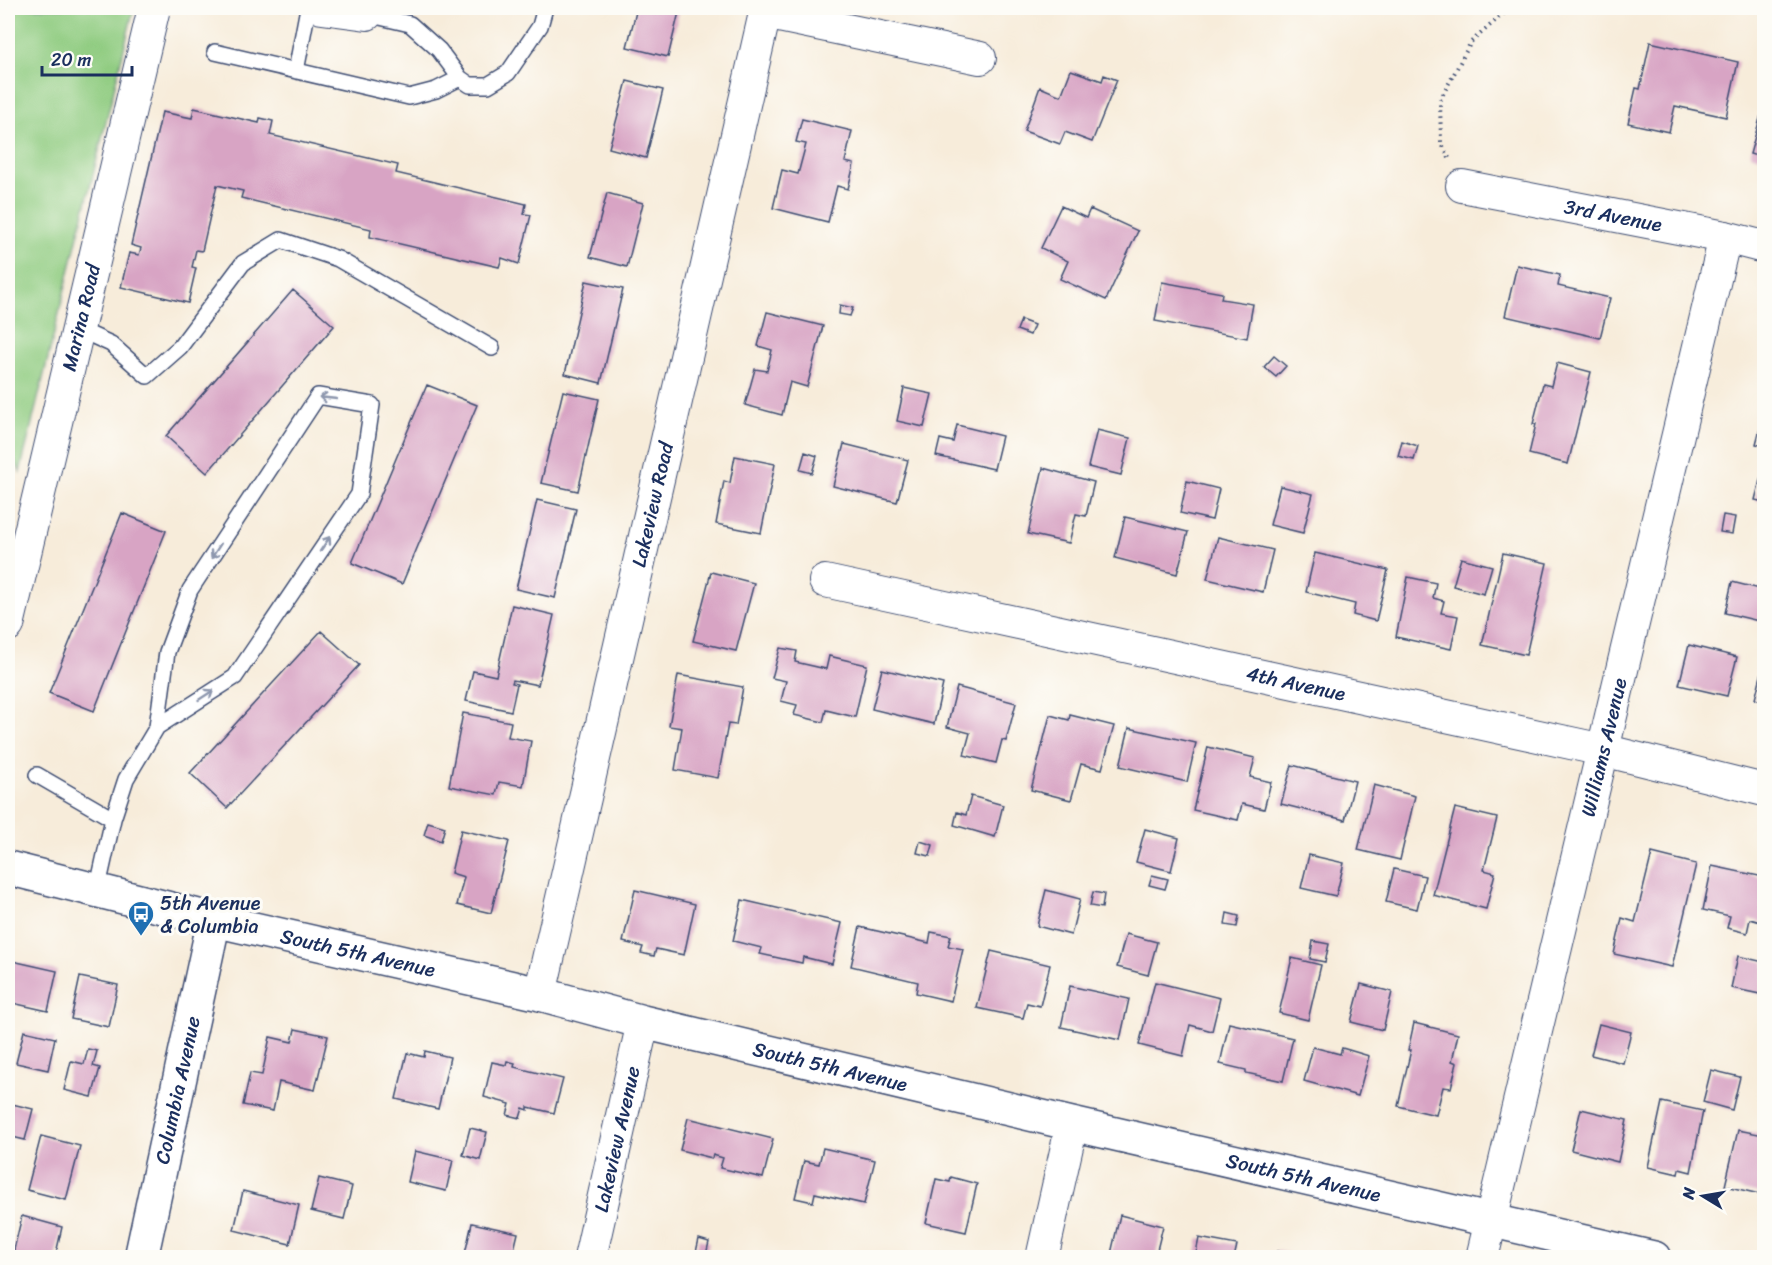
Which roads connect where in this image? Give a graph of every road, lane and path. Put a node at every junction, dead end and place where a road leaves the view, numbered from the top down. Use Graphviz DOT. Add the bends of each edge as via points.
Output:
graph roads {
  1 [pos="154,8"];
  2 [pos="308,8"];
  3 [pos="325,8"];
  4 [pos="545,8"];
  5 [pos="1510,8"];
  6 [pos="367,14"];
  7 [pos="215,52"];
  8 [pos="980,58"];
  9 [pos="296,71"];
  10 [pos="460,78"];
  11 [pos="1462,186"];
  12 [pos="1725,237"];
  13 [pos="1764,246"];
  14 [pos="78,329"];
  15 [pos="492,348"];
  16 [pos="825,581"];
  17 [pos="8,625"];
  18 [pos="158,728"];
  19 [pos="1603,750"];
  20 [pos="37,774"];
  21 [pos="1764,790"];
  22 [pos="113,819"];
  23 [pos="8,868"];
  24 [pos="98,891"];
  25 [pos="214,920"];
  26 [pos="540,994"];
  27 [pos="643,1022"];
  28 [pos="1072,1124"];
  29 [pos="1491,1219"];
  30 [pos="141,1257"];
  31 [pos="590,1257"];
  32 [pos="1042,1257"];
  33 [pos="1482,1257"];
  34 [pos="1654,1257"];
  1 -- 14 [label="street, Marina Road"];
  2 -- 9 [label="lane"];
  3 -- 6 [label="street"];
  4 -- 10 [label="lane" via="540,26 508,73 488,85 470,86"];
  5 -- 11 [label="path" via="1471,42 1440,100 1441,142"];
  6 -- 10 [label="lane" via="410,24 439,50"];
  7 -- 9 [label="lane"];
  8 -- 26 [label="street, Lakeview Road" via="765,13"];
  9 -- 10 [label="lane" via="409,97"];
  11 -- 12 [label="street, 3rd Avenue"];
  12 -- 13 [label="street, 3rd Avenue"];
  12 -- 19 [label="street, Williams Avenue"];
  14 -- 15 [label="lane" via="111,344 147,376 180,347 243,263 281,240 338,259"];
  14 -- 17 [label="street, Marina Road"];
  16 -- 19 [label="street, 4th Avenue"];
  18 -- 18 [label="lane, one-way" via="235,677 359,494 372,405 318,396 190,590 167,652"];
  18 -- 22 [label="lane" via="126,779"];
  19 -- 21 [label="street, 4th Avenue"];
  19 -- 29 [label="street, Williams Avenue"];
  20 -- 22 [label="lane"];
  22 -- 24 [label="lane"];
  23 -- 24 [label="street, South 5th Avenue"];
  24 -- 25 [label="street, South 5th Avenue"];
  25 -- 26 [label="street, South 5th Avenue"];
  25 -- 30 [label="street, Columbia Avenue"];
  26 -- 27 [label="street, South 5th Avenue"];
  27 -- 28 [label="street, South 5th Avenue"];
  27 -- 31 [label="street, Lakeview Avenue"];
  28 -- 29 [label="street, South 5th Avenue"];
  28 -- 32 [label="street"];
  29 -- 33 [label="street, Williams Avenue"];
  29 -- 34 [label="street, South 5th Avenue"];
}
